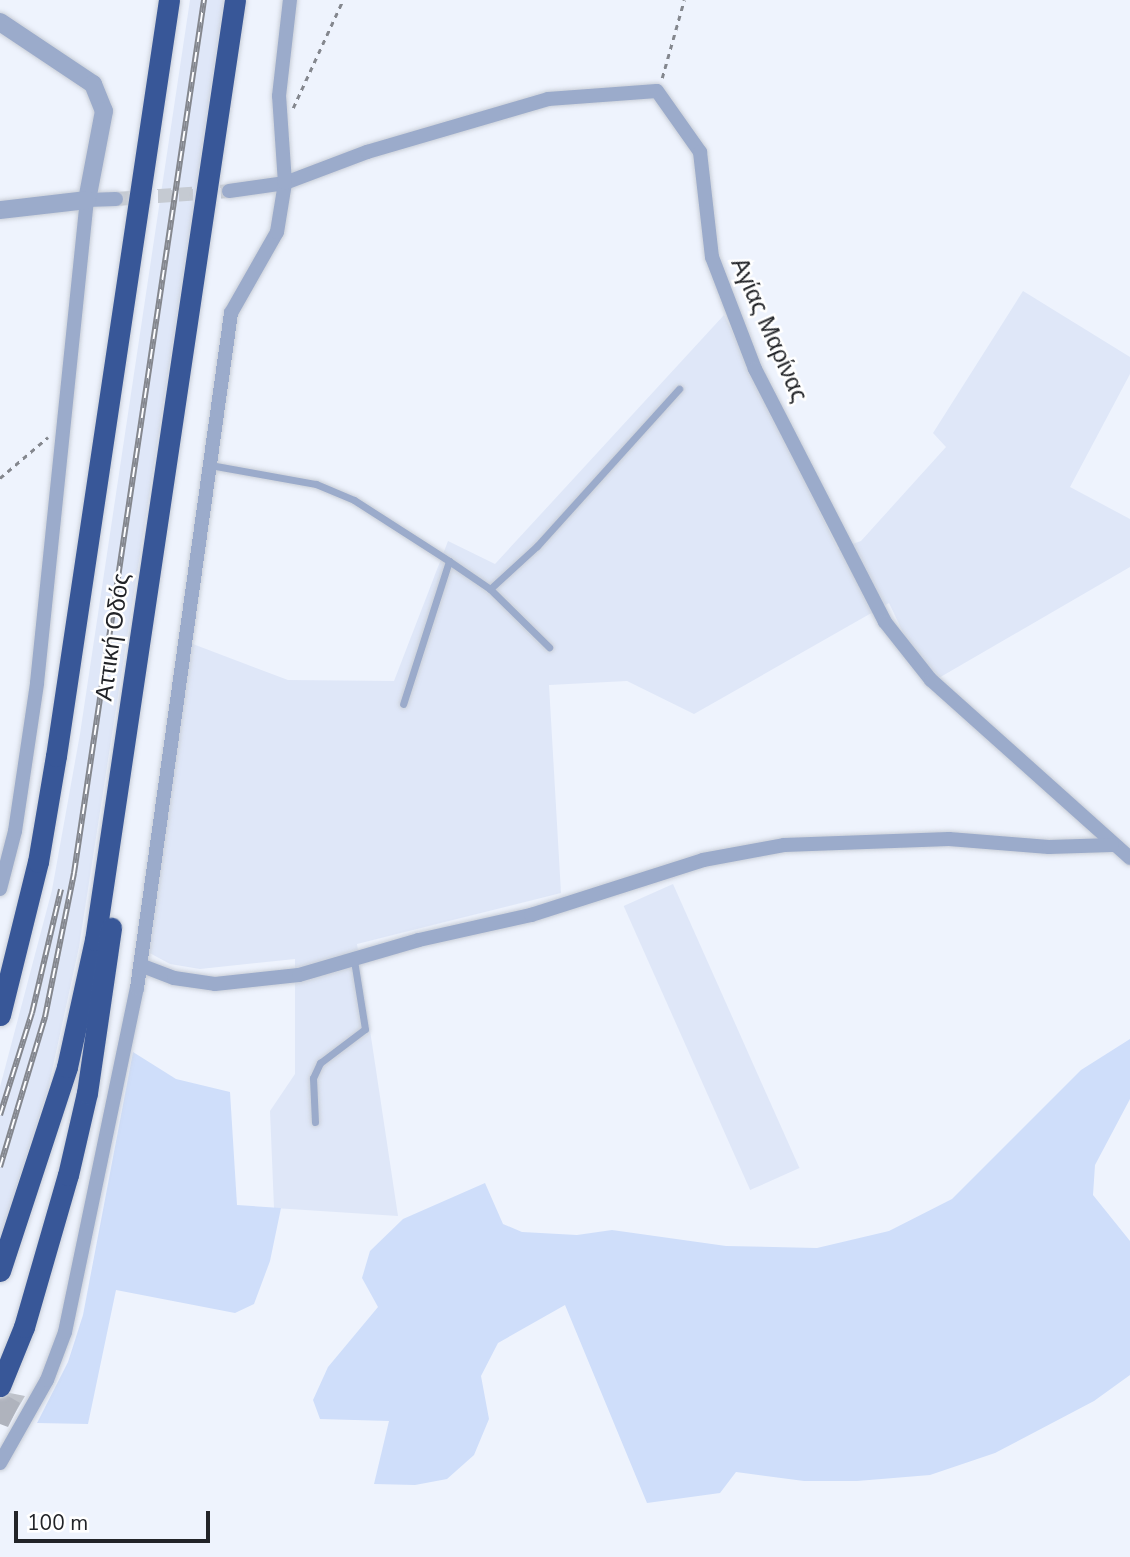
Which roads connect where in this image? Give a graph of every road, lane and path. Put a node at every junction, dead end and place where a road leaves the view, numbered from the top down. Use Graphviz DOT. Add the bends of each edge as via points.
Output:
graph roads {
  1 [pos="169,0"];
  2 [pos="235,0"];
  3 [pos="290,0"];
  4 [pos="343,0"];
  5 [pos="684,0"];
  6 [pos="0,22"];
  7 [pos="657,91"];
  8 [pos="282,130"];
  9 [pos="285,183"];
  10 [pos="229,191"];
  11 [pos="116,199"];
  12 [pos="87,200"];
  13 [pos="0,209"];
  14 [pos="679,389"];
  15 [pos="62,419"];
  16 [pos="210,465"];
  17 [pos="0,478"];
  18 [pos="449,561"];
  19 [pos="490,589"];
  20 [pos="549,647"];
  21 [pos="403,704"];
  22 [pos="113,818"];
  23 [pos="1112,845"];
  24 [pos="1130,858"];
  25 [pos="0,889"];
  26 [pos="354,960"];
  27 [pos="140,965"];
  28 [pos="0,1015"];
  29 [pos="315,1122"];
  30 [pos="0,1271"];
  31 [pos="0,1386"];
  32 [pos="0,1463"];
  1 -- 28 [label="highway, Αττική Οδός" via="56,756 38,862"];
  2 -- 22 [label="highway, Αττική Οδός"];
  3 -- 8 [label="street" via="279,96"];
  4 -- 8 [label="path"];
  5 -- 7 [label="path"];
  6 -- 12 [label="street" via="86,79 101,96 104,111"];
  7 -- 9 [label="street" via="548,99 367,152"];
  7 -- 23 [label="street, Αγίας Μαρίνας" via="700,152 712,257 755,369 885,622 931,680"];
  8 -- 9 [label="street"];
  9 -- 10 [label="street"];
  9 -- 16 [label="street" via="277,232 231,313"];
  11 -- 12 [label="street"];
  12 -- 13 [label="street"];
  12 -- 15 [label="street"];
  14 -- 19 [label="lane" via="537,546"];
  15 -- 17 [label="path" via="21,464"];
  15 -- 25 [label="street" via="35,697 15,831"];
  16 -- 18 [label="lane" via="329,489"];
  16 -- 27 [label="street"];
  18 -- 19 [label="lane"];
  18 -- 21 [label="lane"];
  19 -- 20 [label="lane"];
  22 -- 30 [label="highway, Αττική Οδός" via="95,940 67,1067"];
  22 -- 31 [label="highway" via="119,867 87,1093 32,1301"];
  23 -- 24 [label="street, Αγίας Μαρίνας"];
  23 -- 26 [label="street" via="1049,847 949,839 783,845 704,860 531,915"];
  26 -- 27 [label="street" via="257,982 215,984 174,978"];
  26 -- 29 [label="lane" via="365,1029 320,1063 313,1078"];
  27 -- 32 [label="street" via="65,1332 47,1380"];
}
